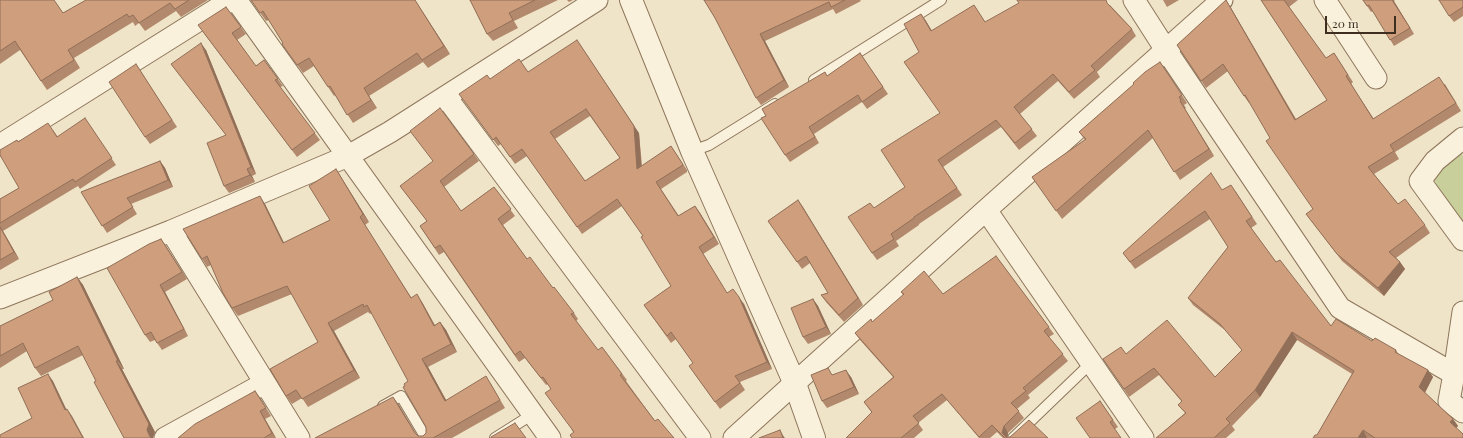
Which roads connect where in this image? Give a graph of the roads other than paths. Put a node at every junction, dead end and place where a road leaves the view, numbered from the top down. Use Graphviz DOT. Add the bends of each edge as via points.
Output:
graph roads {
  1 [pos="231,0"];
  2 [pos="236,0"];
  3 [pos="597,0"];
  4 [pos="631,0"];
  5 [pos="941,0"];
  6 [pos="1134,0"];
  7 [pos="1222,0"];
  8 [pos="1325,0"];
  9 [pos="1166,50"];
  10 [pos="1376,78"];
  11 [pos="808,83"];
  12 [pos="446,97"];
  13 [pos="782,99"];
  14 [pos="1463,138"];
  15 [pos="0,145"];
  16 [pos="692,151"];
  17 [pos="348,156"];
  18 [pos="986,210"];
  19 [pos="171,231"];
  20 [pos="1463,240"];
  21 [pos="0,298"];
  22 [pos="1463,312"];
  23 [pos="1091,363"];
  24 [pos="1454,374"];
  25 [pos="265,383"];
  26 [pos="795,384"];
  27 [pos="375,410"];
  28 [pos="1463,412"];
  29 [pos="533,414"];
  30 [pos="164,438"];
  31 [pos="299,438"];
  32 [pos="426,438"];
  33 [pos="495,438"];
  34 [pos="550,438"];
  35 [pos="700,438"];
  36 [pos="734,438"];
  37 [pos="814,438"];
  38 [pos="1013,438"];
  39 [pos="1143,438"];
  1 -- 15 [label="street"];
  2 -- 17 [label="street"];
  3 -- 12 [label="street"];
  4 -- 16 [label="street"];
  5 -- 11 [label="lane"];
  6 -- 9 [label="street"];
  7 -- 9 [label="street"];
  8 -- 10 [label="street"];
  9 -- 18 [label="street"];
  9 -- 24 [label="street" via="1340,308"];
  12 -- 17 [label="street"];
  12 -- 35 [label="street"];
  13 -- 16 [label="lane" via="709,145"];
  14 -- 20 [label="street" via="1434,161 1420,180"];
  16 -- 26 [label="street"];
  17 -- 19 [label="street"];
  17 -- 29 [label="street"];
  18 -- 23 [label="street"];
  18 -- 26 [label="street"];
  19 -- 21 [label="street"];
  19 -- 25 [label="street"];
  22 -- 24 [label="street"];
  23 -- 38 [label="lane"];
  23 -- 39 [label="street"];
  24 -- 28 [label="street" via="1450,401"];
  25 -- 30 [label="street"];
  25 -- 31 [label="street"];
  26 -- 36 [label="street"];
  26 -- 37 [label="street"];
  27 -- 32 [label="lane" via="402,396"];
  29 -- 33 [label="lane"];
  29 -- 34 [label="street"];
}
